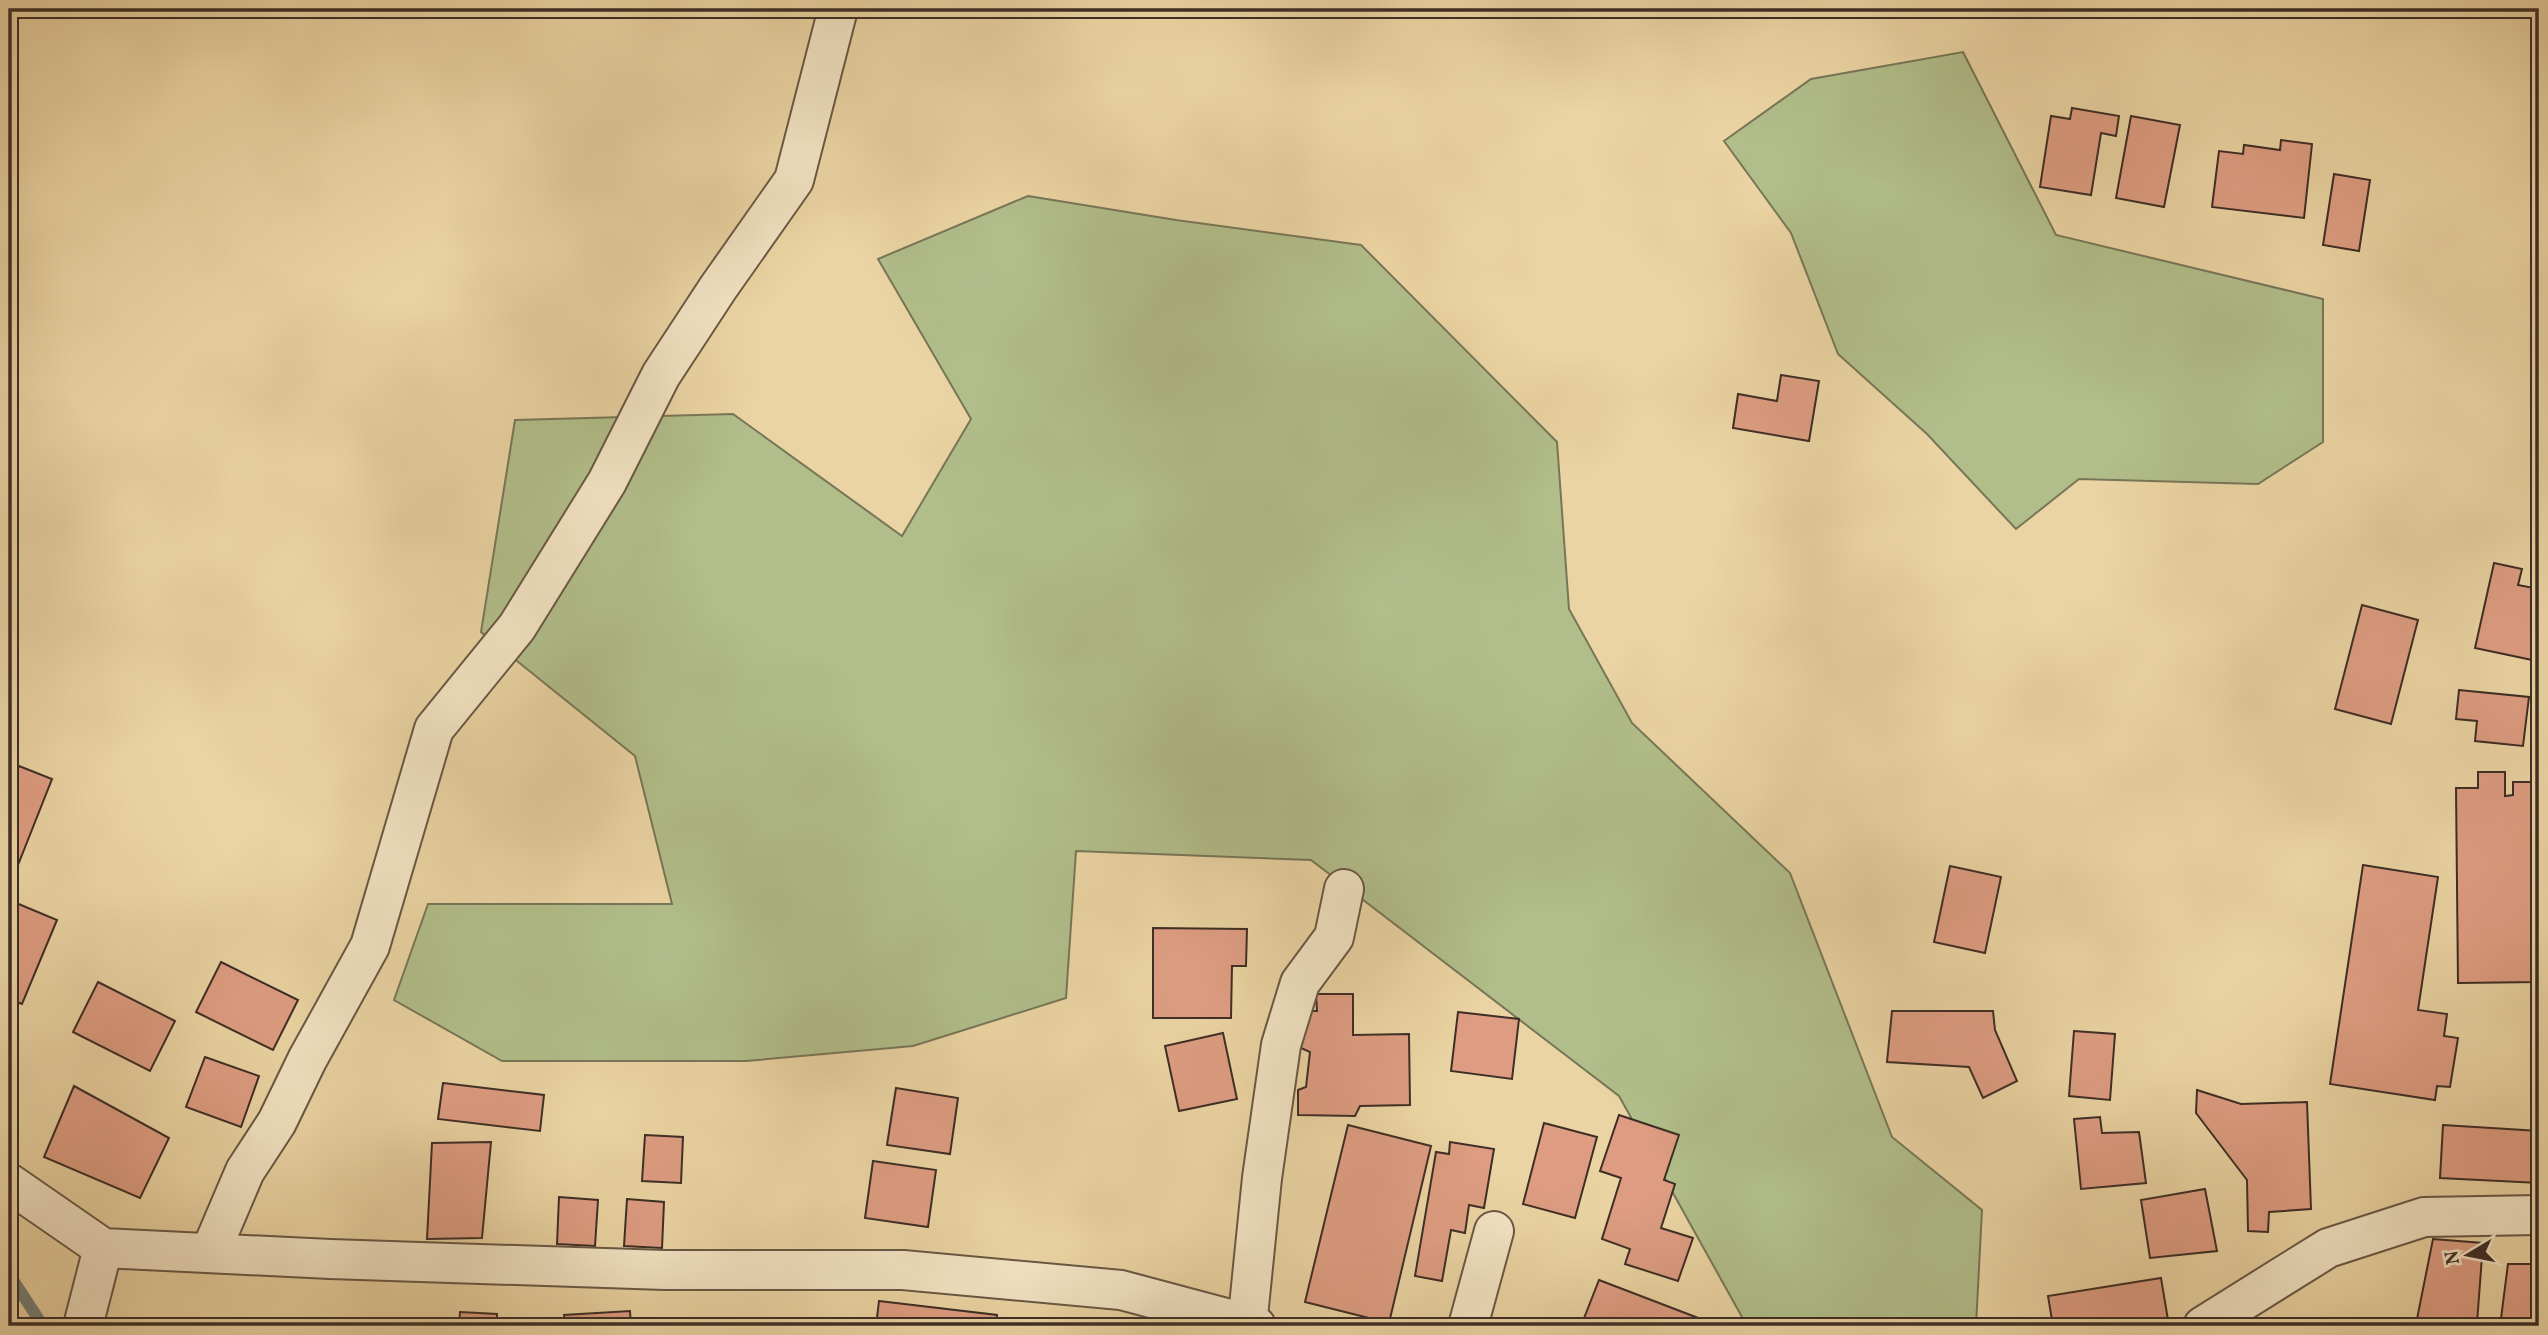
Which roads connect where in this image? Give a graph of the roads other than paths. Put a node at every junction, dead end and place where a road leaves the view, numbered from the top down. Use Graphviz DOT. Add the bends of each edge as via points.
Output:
graph roads {
  1 [pos="838,9"];
  2 [pos="1345,889"];
  3 [pos="9,1182"];
  4 [pos="2539,1215"];
  5 [pos="1494,1231"];
  6 [pos="103,1248"];
  7 [pos="210,1253"];
  8 [pos="83,1326"];
  9 [pos="1250,1326"];
  10 [pos="1468,1326"];
  11 [pos="2203,1326"];
  1 -- 7 [label="street" via="794,180 661,375 607,482 517,627 434,729 370,946 277,1122 245,1171"];
  2 -- 9 [label="street" via="1334,937 1300,983 1281,1045 1262,1178"];
  3 -- 6 [label="street"];
  4 -- 11 [label="street" via="2424,1217 2328,1248"];
  5 -- 10 [label="street"];
  6 -- 7 [label="street"];
  6 -- 8 [label="street"];
  7 -- 9 [label="street" via="665,1270 903,1270 1121,1290"];
}
